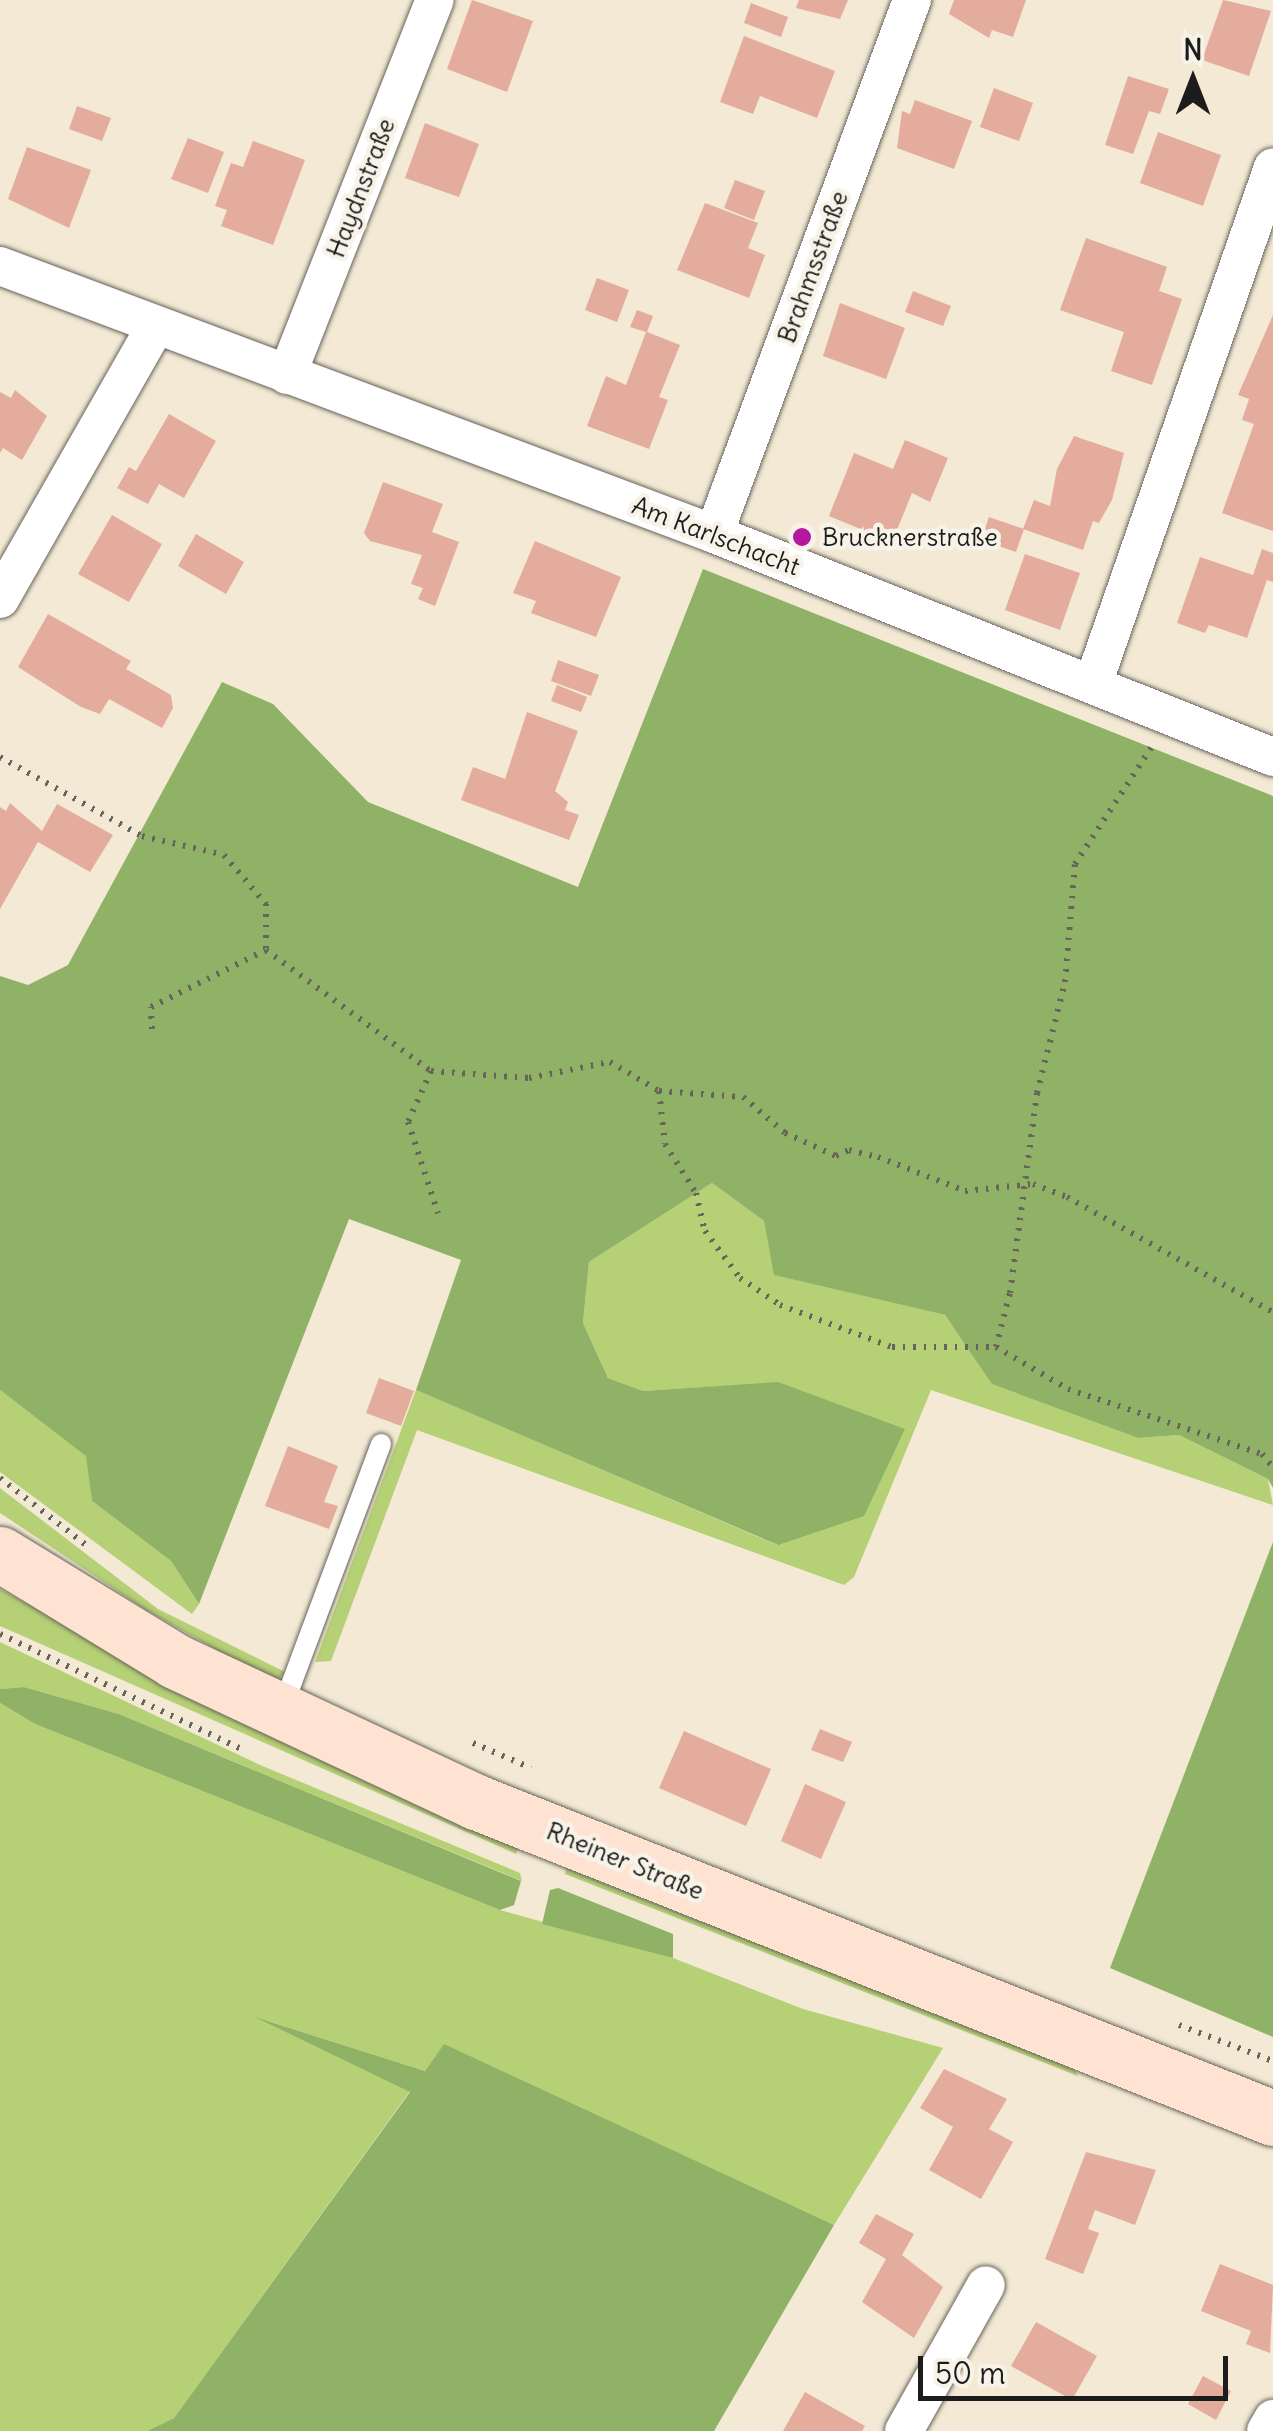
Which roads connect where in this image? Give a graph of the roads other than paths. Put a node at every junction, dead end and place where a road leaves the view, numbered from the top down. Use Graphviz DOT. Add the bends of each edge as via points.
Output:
graph roads {
  1 [pos="434,0"];
  2 [pos="912,0"];
  3 [pos="1273,167"];
  4 [pos="0,266"];
  5 [pos="156,325"];
  6 [pos="287,375"];
  7 [pos="714,534"];
  8 [pos="0,598"];
  9 [pos="1093,684"];
  10 [pos="1273,757"];
  11 [pos="381,1444"];
  12 [pos="0,1554"];
  13 [pos="281,1711"];
  14 [pos="1273,2118"];
  15 [pos="986,2285"];
  16 [pos="1273,2420"];
  17 [pos="904,2431"];
  18 [pos="1266,2431"];
  1 -- 6 [label="street, Haydnstraße"];
  2 -- 7 [label="street, Brahmsstraße"];
  3 -- 9 [label="street"];
  4 -- 5 [label="street, Am Karlschacht"];
  5 -- 6 [label="street, Am Karlschacht"];
  5 -- 8 [label="street"];
  6 -- 7 [label="street, Am Karlschacht"];
  7 -- 9 [label="street, Am Karlschacht"];
  9 -- 10 [label="street, Am Karlschacht"];
  11 -- 13 [label="lane"];
  12 -- 13 [label="main road, Rheiner Straße" via="175,1660"];
  13 -- 14 [label="main road, Rheiner Straße" via="476,1802"];
  15 -- 17 [label="street"];
  16 -- 18 [label="street"];
}
